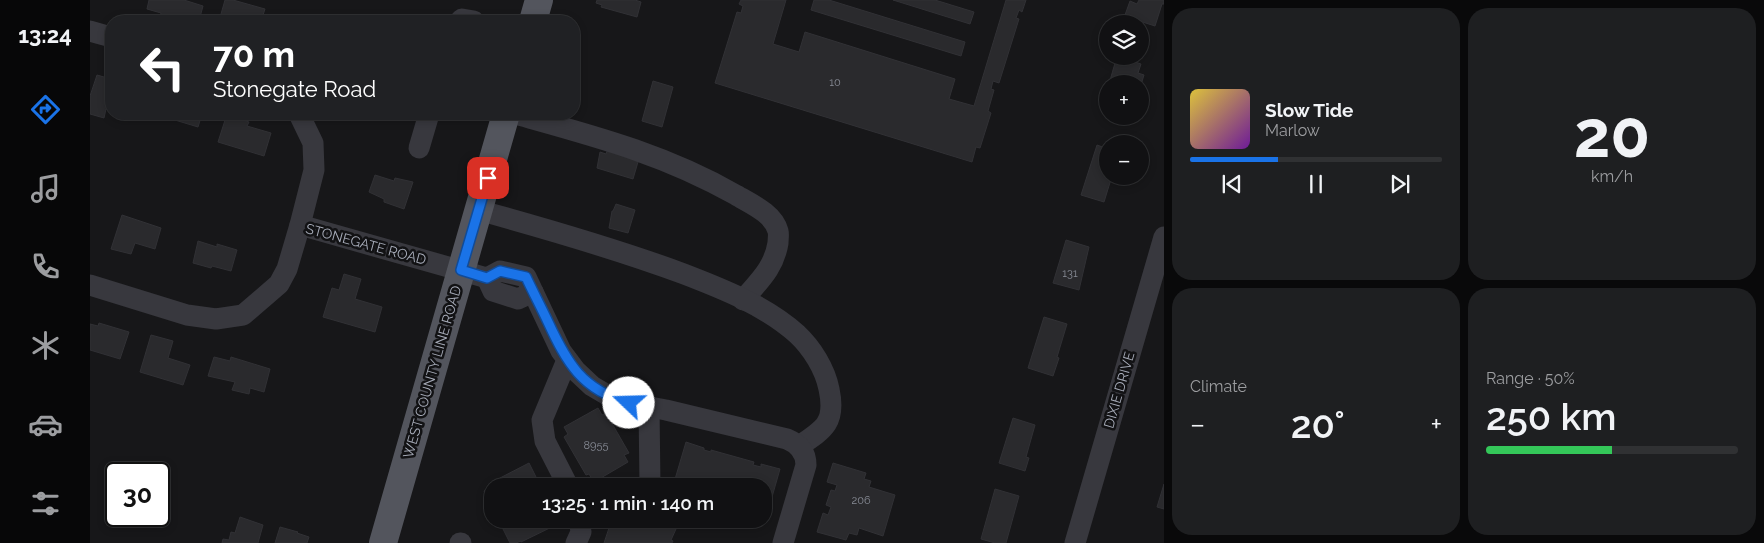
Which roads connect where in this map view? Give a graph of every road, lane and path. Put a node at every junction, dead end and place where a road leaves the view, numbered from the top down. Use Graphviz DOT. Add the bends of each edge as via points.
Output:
graph roads {
  1 [pos="539,0"];
  2 [pos="535,15"];
  3 [pos="90,31"];
  4 [pos="105,35"];
  5 [pos="302,120"];
  6 [pos="427,120"];
  7 [pos="504,120"];
  8 [pos="537,120"];
  9 [pos="419,148"];
  10 [pos="478,210"];
  11 [pos="300,225"];
  12 [pos="1164,237"];
  13 [pos="461,270"];
  14 [pos="90,286"];
  15 [pos="743,300"];
  16 [pos="567,360"];
  17 [pos="649,407"];
  18 [pos="799,446"];
  19 [pos="564,478"];
  20 [pos="650,478"];
  21 [pos="580,528"];
  22 [pos="383,543"];
  23 [pos="576,543"];
  24 [pos="783,543"];
  25 [pos="1075,543"];
  1 -- 2 [label="main road"];
  3 -- 4 [label="street"];
  5 -- 11 [label="street" via="313,142 314,170"];
  6 -- 9 [label="street"];
  7 -- 10 [label="main road, WEST COUNTY LINE ROAD"];
  8 -- 15 [label="street" via="612,141 694,172 774,220 779,234 772,265"];
  10 -- 13 [label="main road, WEST COUNTY LINE ROAD"];
  10 -- 15 [label="street" via="647,260"];
  11 -- 13 [label="street, STONEGATE ROAD"];
  11 -- 14 [label="street, STONEGATE ROAD" via="287,269 279,284 244,315 216,319 187,315"];
  12 -- 25 [label="street, DIXIE DRIVE"];
  13 -- 16 [label="street, STONEGATE ROAD" via="487,278 500,271 526,277"];
  13 -- 22 [label="main road, WEST COUNTY LINE ROAD"];
  15 -- 18 [label="street" via="770,314 798,335 817,359 827,380 832,401 829,421 818,434"];
  16 -- 17 [label="street, STONEGATE ROAD" via="583,379 601,392"];
  16 -- 19 [label="street" via="542,420 545,441"];
  17 -- 18 [label="street, STONEGATE ROAD" via="787,439"];
  17 -- 20 [label="street"];
  18 -- 24 [label="street" via="804,452 806,465"];
  21 -- 23 [label="street"];
}
